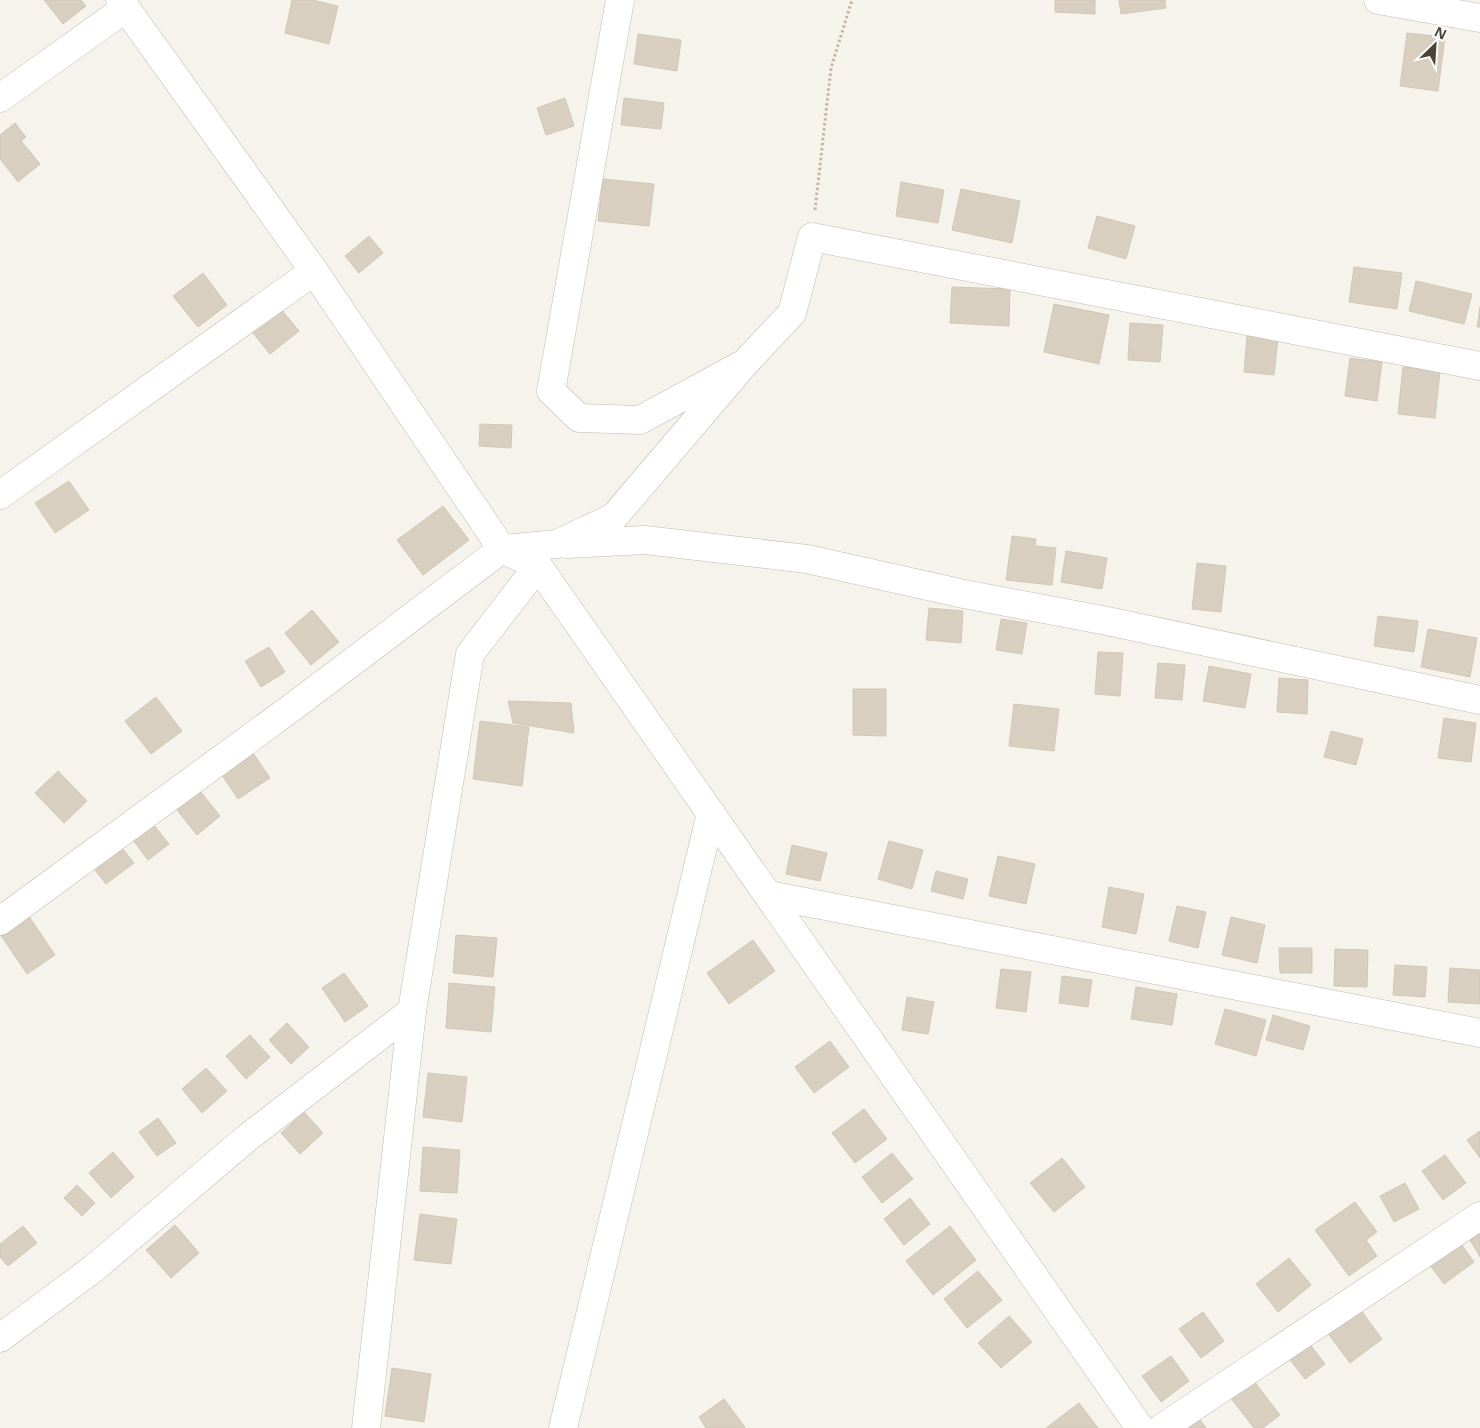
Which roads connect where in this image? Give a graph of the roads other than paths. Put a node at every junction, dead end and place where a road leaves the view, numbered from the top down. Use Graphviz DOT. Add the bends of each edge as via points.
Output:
graph roads {
  1 [pos="620,0"];
  2 [pos="1378,0"];
  3 [pos="123,4"];
  4 [pos="1480,18"];
  5 [pos="0,98"];
  6 [pos="314,271"];
  7 [pos="744,363"];
  8 [pos="1480,366"];
  9 [pos="0,495"];
  10 [pos="557,544"];
  11 [pos="502,549"];
  12 [pos="538,566"];
  13 [pos="1480,700"];
  14 [pos="711,813"];
  15 [pos="769,895"];
  16 [pos="0,921"];
  17 [pos="412,1012"];
  18 [pos="1480,1033"];
  19 [pos="1480,1216"];
  20 [pos="0,1338"];
  21 [pos="366,1428"];
  22 [pos="563,1428"];
  23 [pos="1140,1428"];
  24 [pos="1162,1428"];
  1 -- 7 [label="street" via="551,391 579,418 640,420"];
  2 -- 4 [label="street"];
  3 -- 5 [label="street"];
  3 -- 6 [label="street"];
  6 -- 9 [label="street"];
  6 -- 11 [label="street"];
  7 -- 8 [label="street" via="792,313 812,237"];
  7 -- 10 [label="street" via="614,516"];
  10 -- 11 [label="street"];
  10 -- 13 [label="street" via="645,540 807,558 964,594"];
  11 -- 12 [label="street"];
  11 -- 16 [label="street"];
  12 -- 14 [label="street"];
  12 -- 17 [label="street" via="470,654"];
  14 -- 15 [label="street"];
  14 -- 22 [label="street"];
  15 -- 18 [label="street"];
  15 -- 23 [label="street"];
  17 -- 20 [label="street" via="247,1138 93,1269"];
  17 -- 21 [label="street"];
  19 -- 24 [label="street"];
}
